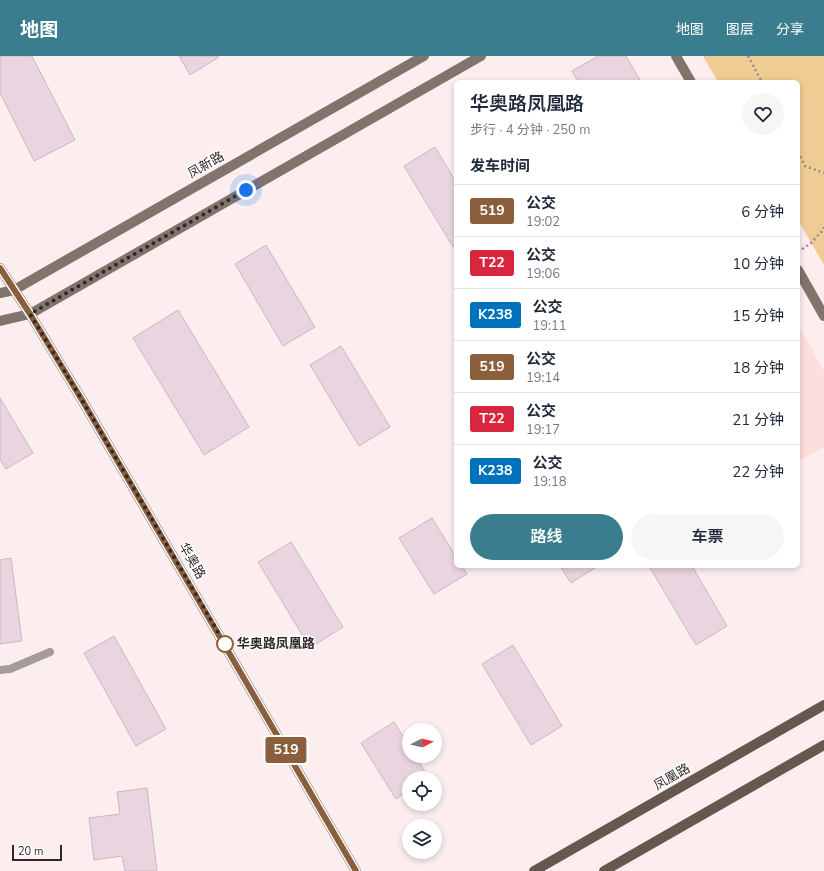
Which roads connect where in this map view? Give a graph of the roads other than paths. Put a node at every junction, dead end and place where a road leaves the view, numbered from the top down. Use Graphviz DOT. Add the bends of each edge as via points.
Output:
graph roads {
  1 [pos="424,56"];
  2 [pos="481,56"];
  3 [pos="676,56"];
  4 [pos="690,80"];
  5 [pos="0,268"];
  6 [pos="800,274"];
  7 [pos="14,290"];
  8 [pos="0,293"];
  9 [pos="30,314"];
  10 [pos="824,316"];
  11 [pos="0,320"];
  12 [pos="50,652"];
  13 [pos="0,670"];
  14 [pos="824,705"];
  15 [pos="824,745"];
  16 [pos="356,871"];
  17 [pos="534,871"];
  18 [pos="604,871"];
  1 -- 7 [label="main road, 凤新路"];
  2 -- 9 [label="main road"];
  3 -- 4 [label="main road"];
  5 -- 7 [label="main road, 华奥路"];
  6 -- 10 [label="main road"];
  7 -- 8 [label="main road, 凤新路"];
  7 -- 9 [label="main road, 华奥路"];
  9 -- 11 [label="main road"];
  9 -- 16 [label="main road, 华奥路"];
  12 -- 13 [label="lane" via="10,669"];
  14 -- 17 [label="main road, 凤凰路"];
  15 -- 18 [label="main road"];
}
